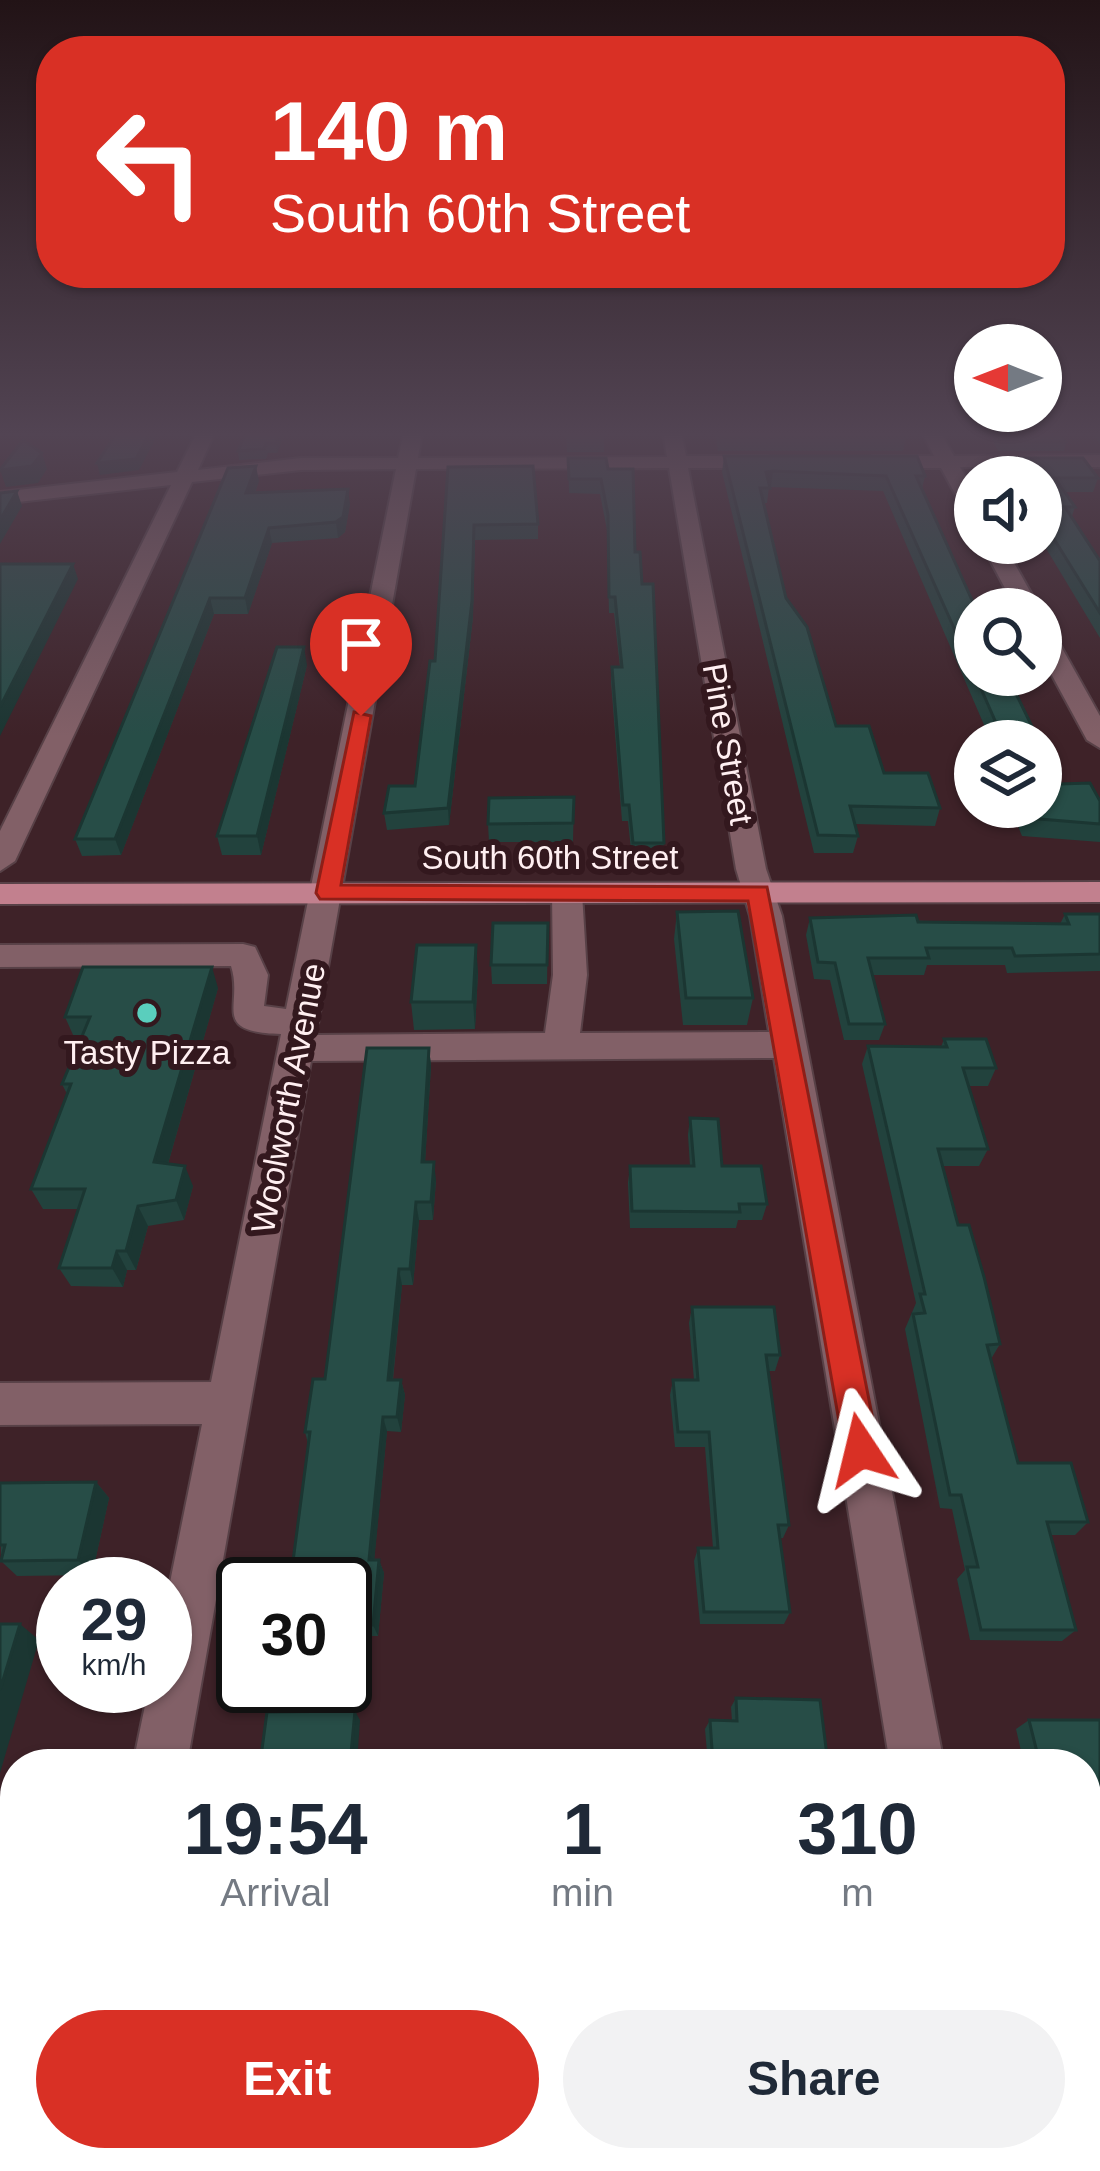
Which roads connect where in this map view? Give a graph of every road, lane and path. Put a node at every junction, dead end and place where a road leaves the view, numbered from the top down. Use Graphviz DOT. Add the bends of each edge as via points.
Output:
graph roads {
  1 [pos="157,533"];
  2 [pos="395,533"];
  3 [pos="690,533"];
  4 [pos="1062,670"];
  5 [pos="1100,740"];
  6 [pos="0,861"];
  7 [pos="1100,892"];
  8 [pos="328,893"];
  9 [pos="567,893"];
  10 [pos="758,893"];
  11 [pos="0,894"];
  12 [pos="0,956"];
  13 [pos="300,1035"];
  14 [pos="789,1046"];
  15 [pos="561,1047"];
  16 [pos="230,1403"];
  17 [pos="0,1404"];
  18 [pos="163,1749"];
  19 [pos="914,1749"];
  1 -- 6 [label="street"];
  2 -- 8 [label="street, Woolworth Avenue"];
  3 -- 10 [label="street, Pine Street"];
  4 -- 5 [label="street"];
  7 -- 10 [label="main road, South 60th Street"];
  8 -- 9 [label="main road, South 60th Street"];
  8 -- 11 [label="main road, South 60th Street"];
  8 -- 13 [label="street, Woolworth Avenue"];
  9 -- 10 [label="main road, South 60th Street"];
  9 -- 15 [label="street" via="570,975"];
  10 -- 14 [label="street, Pine Street"];
  12 -- 13 [label="street" via="243,955 251,975 247,1010"];
  13 -- 15 [label="street"];
  13 -- 16 [label="street, Woolworth Avenue"];
  14 -- 15 [label="street"];
  14 -- 19 [label="street, Pine Street"];
  16 -- 17 [label="street"];
  16 -- 18 [label="street, Woolworth Avenue"];
}
